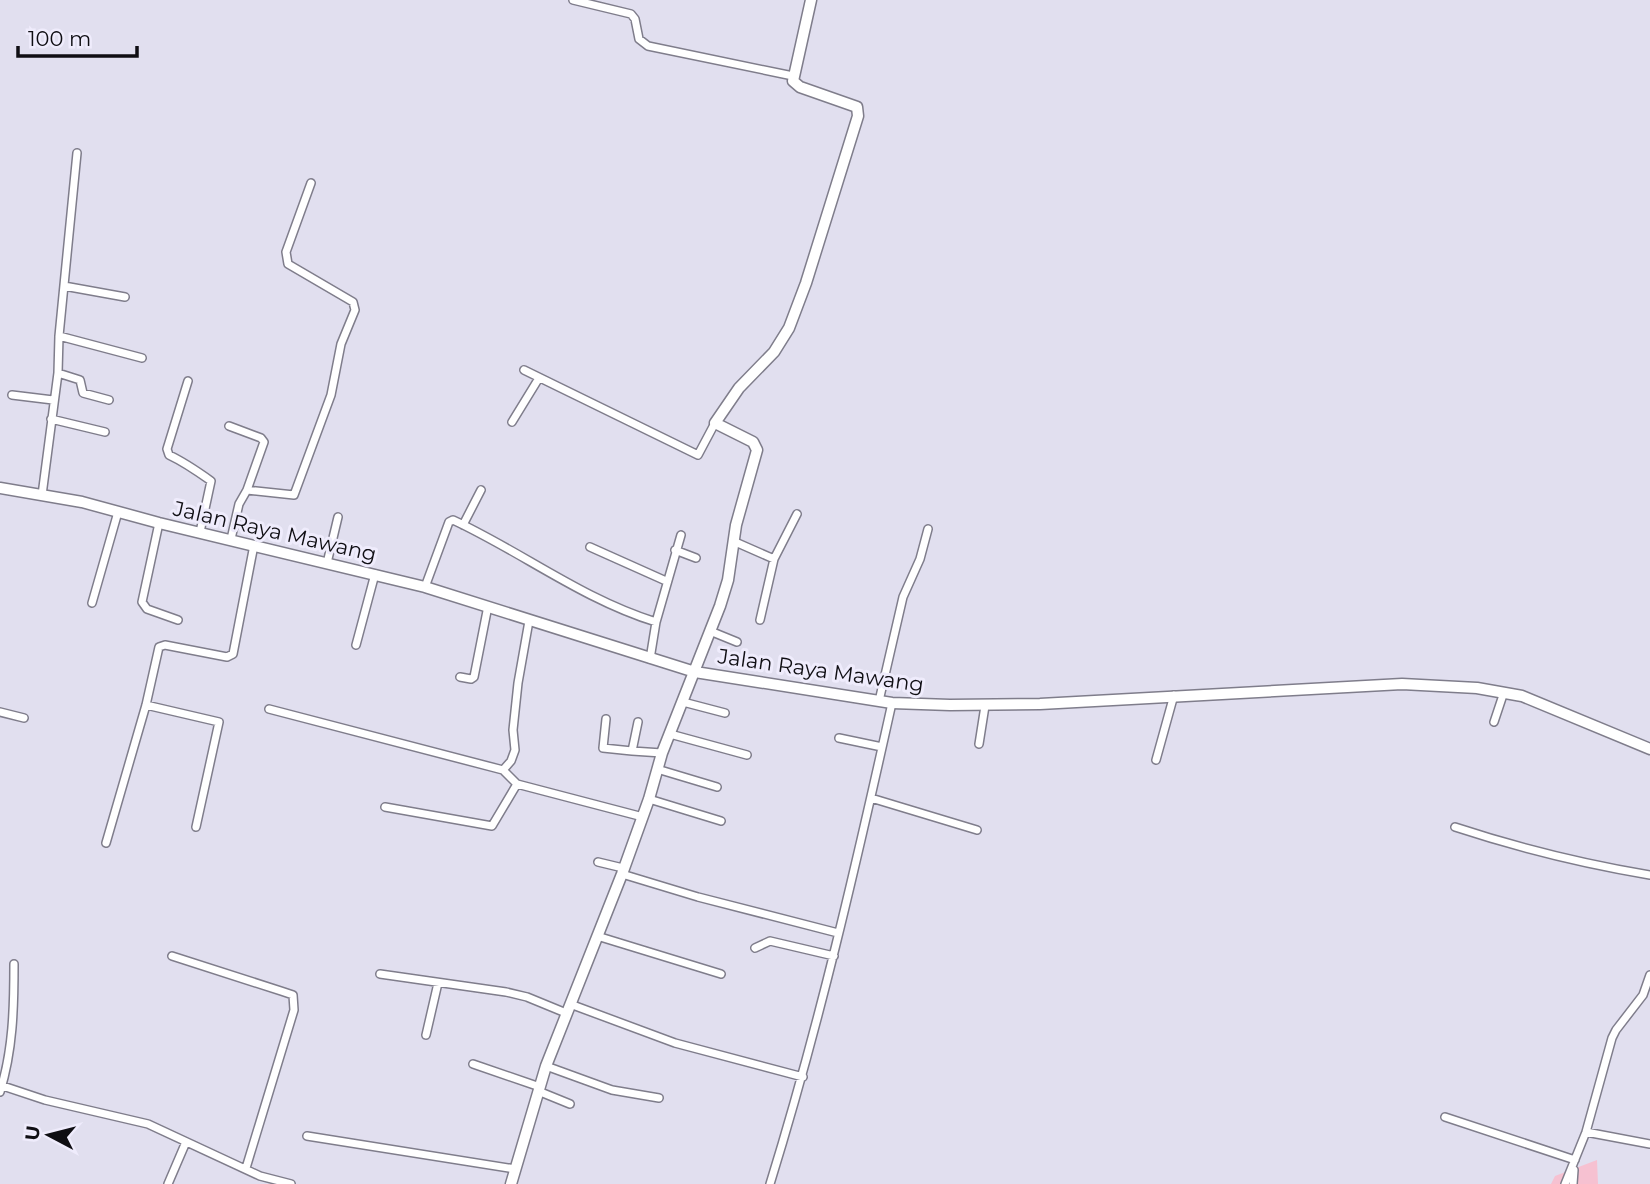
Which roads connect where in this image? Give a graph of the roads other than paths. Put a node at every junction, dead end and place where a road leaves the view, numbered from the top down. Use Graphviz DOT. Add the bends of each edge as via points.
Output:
graph roads {
  1 [pos="573,0"];
  2 [pos="811,0"];
  3 [pos="606,3"];
  4 [pos="793,76"];
  5 [pos="77,153"];
  6 [pos="311,183"];
  7 [pos="64,286"];
  8 [pos="125,297"];
  9 [pos="59,336"];
  10 [pos="142,358"];
  11 [pos="524,370"];
  12 [pos="58,373"];
  13 [pos="539,378"];
  14 [pos="188,381"];
  15 [pos="12,395"];
  16 [pos="53,400"];
  17 [pos="109,400"];
  18 [pos="51,419"];
  19 [pos="512,422"];
  20 [pos="715,423"];
  21 [pos="229,426"];
  22 [pos="105,432"];
  23 [pos="0,490"];
  24 [pos="247,490"];
  25 [pos="481,490"];
  26 [pos="42,495"];
  27 [pos="118,512"];
  28 [pos="797,514"];
  29 [pos="338,517"];
  30 [pos="159,523"];
  31 [pos="463,525"];
  32 [pos="928,529"];
  33 [pos="200,532"];
  34 [pos="681,535"];
  35 [pos="231,539"];
  36 [pos="733,541"];
  37 [pos="254,545"];
  38 [pos="590,547"];
  39 [pos="675,550"];
  40 [pos="696,558"];
  41 [pos="774,559"];
  42 [pos="327,563"];
  43 [pos="375,575"];
  44 [pos="666,581"];
  45 [pos="425,587"];
  46 [pos="92,603"];
  47 [pos="488,606"];
  48 [pos="178,620"];
  49 [pos="760,620"];
  50 [pos="529,621"];
  51 [pos="656,622"];
  52 [pos="710,631"];
  53 [pos="737,642"];
  54 [pos="356,645"];
  55 [pos="650,659"];
  56 [pos="695,672"];
  57 [pos="460,677"];
  58 [pos="1504,692"];
  59 [pos="1174,695"];
  60 [pos="879,701"];
  61 [pos="683,702"];
  62 [pos="892,703"];
  63 [pos="146,705"];
  64 [pos="985,706"];
  65 [pos="269,709"];
  66 [pos="0,712"];
  67 [pos="725,713"];
  68 [pos="24,718"];
  69 [pos="606,719"];
  70 [pos="639,722"];
  71 [pos="1494,722"];
  72 [pos="670,734"];
  73 [pos="839,738"];
  74 [pos="979,744"];
  75 [pos="882,747"];
  76 [pos="1650,749"];
  77 [pos="632,751"];
  78 [pos="662,753"];
  79 [pos="747,755"];
  80 [pos="1157,760"];
  81 [pos="657,769"];
  82 [pos="503,770"];
  83 [pos="517,784"];
  84 [pos="717,787"];
  85 [pos="871,798"];
  86 [pos="649,799"];
  87 [pos="385,807"];
  88 [pos="643,817"];
  89 [pos="721,821"];
  90 [pos="196,827"];
  91 [pos="1455,827"];
  92 [pos="977,830"];
  93 [pos="106,843"];
  94 [pos="598,862"];
  95 [pos="622,871"];
  96 [pos="1650,876"];
  97 [pos="838,933"];
  98 [pos="597,936"];
  99 [pos="755,948"];
  100 [pos="172,956"];
  101 [pos="834,956"];
  102 [pos="13,964"];
  103 [pos="380,974"];
  104 [pos="721,974"];
  105 [pos="1650,975"];
  106 [pos="438,983"];
  107 [pos="568,1009"];
  108 [pos="426,1035"];
  109 [pos="472,1064"];
  110 [pos="546,1066"];
  111 [pos="803,1077"];
  112 [pos="1,1088"];
  113 [pos="539,1089"];
  114 [pos="659,1098"];
  115 [pos="570,1104"];
  116 [pos="1445,1117"];
  117 [pos="1586,1132"];
  118 [pos="307,1136"];
  119 [pos="186,1142"];
  120 [pos="1650,1144"];
  121 [pos="1575,1163"];
  122 [pos="246,1168"];
  123 [pos="515,1169"];
  124 [pos="168,1184"];
  125 [pos="291,1184"];
  126 [pos="511,1184"];
  127 [pos="770,1184"];
  128 [pos="1565,1184"];
  129 [pos="1573,1184"];
  1 -- 3 [label="street"];
  2 -- 4 [label="main road"];
  3 -- 4 [label="street" via="633,15 639,39 648,46"];
  4 -- 20 [label="main road" via="800,87 857,107 858,116 789,328"];
  5 -- 7 [label="street"];
  6 -- 24 [label="street" via="286,260 353,302 355,310 339,352 331,395 294,495"];
  7 -- 8 [label="street"];
  7 -- 9 [label="street"];
  9 -- 10 [label="street"];
  9 -- 12 [label="street"];
  11 -- 13 [label="street"];
  12 -- 16 [label="street"];
  12 -- 17 [label="street" via="80,380 83,393"];
  13 -- 19 [label="street"];
  13 -- 20 [label="street" via="698,456"];
  14 -- 33 [label="street" via="167,449 169,455 211,481"];
  15 -- 16 [label="street"];
  16 -- 18 [label="street"];
  18 -- 22 [label="street"];
  18 -- 26 [label="street"];
  20 -- 36 [label="main road" via="753,442 757,450"];
  21 -- 24 [label="street" via="264,442"];
  23 -- 26 [label="main road, Jalan Raya Mawang"];
  24 -- 35 [label="street" via="239,503"];
  25 -- 31 [label="street"];
  26 -- 27 [label="main road, Jalan Raya Mawang"];
  27 -- 30 [label="main road, Jalan Raya Mawang"];
  27 -- 46 [label="street"];
  28 -- 41 [label="street"];
  29 -- 42 [label="street"];
  30 -- 33 [label="main road, Jalan Raya Mawang"];
  30 -- 48 [label="street" via="142,602 147,609"];
  31 -- 45 [label="street" via="449,522"];
  31 -- 51 [label="street" via="571,586"];
  32 -- 60 [label="street" via="903,597"];
  33 -- 35 [label="main road, Jalan Raya Mawang"];
  34 -- 39 [label="street"];
  35 -- 37 [label="main road, Jalan Raya Mawang"];
  36 -- 41 [label="street"];
  36 -- 52 [label="main road" via="728,580"];
  37 -- 42 [label="main road, Jalan Raya Mawang"];
  37 -- 63 [label="street" via="233,654 226,657 159,647"];
  38 -- 44 [label="street"];
  39 -- 40 [label="street"];
  39 -- 44 [label="street"];
  41 -- 49 [label="street"];
  42 -- 43 [label="main road, Jalan Raya Mawang"];
  43 -- 45 [label="main road, Jalan Raya Mawang"];
  43 -- 54 [label="street"];
  44 -- 51 [label="street"];
  45 -- 47 [label="main road, Jalan Raya Mawang"];
  47 -- 50 [label="main road, Jalan Raya Mawang"];
  47 -- 57 [label="street" via="474,677"];
  50 -- 55 [label="main road, Jalan Raya Mawang"];
  50 -- 82 [label="street" via="518,683 515,750"];
  51 -- 55 [label="street"];
  52 -- 53 [label="street"];
  52 -- 56 [label="main road"];
  55 -- 56 [label="main road, Jalan Raya Mawang"];
  56 -- 60 [label="main road, Jalan Raya Mawang"];
  56 -- 61 [label="main road"];
  58 -- 59 [label="main road, Jalan Raya Mawang" via="1410,684"];
  58 -- 71 [label="street"];
  58 -- 76 [label="main road, Jalan Raya Mawang"];
  59 -- 64 [label="main road, Jalan Raya Mawang"];
  59 -- 80 [label="street"];
  60 -- 62 [label="main road, Jalan Raya Mawang"];
  61 -- 67 [label="street"];
  61 -- 72 [label="main road"];
  62 -- 64 [label="main road, Jalan Raya Mawang"];
  62 -- 75 [label="street"];
  63 -- 90 [label="street" via="219,722"];
  63 -- 93 [label="street"];
  64 -- 74 [label="street"];
  65 -- 82 [label="street"];
  66 -- 68 [label="street"];
  69 -- 77 [label="street" via="603,748"];
  70 -- 77 [label="street"];
  72 -- 78 [label="main road"];
  72 -- 79 [label="street"];
  73 -- 75 [label="street"];
  75 -- 85 [label="street"];
  77 -- 78 [label="street"];
  78 -- 81 [label="main road"];
  81 -- 84 [label="street"];
  81 -- 86 [label="main road"];
  82 -- 83 [label="street"];
  83 -- 87 [label="street" via="492,826"];
  83 -- 88 [label="street"];
  85 -- 92 [label="street"];
  85 -- 97 [label="street"];
  86 -- 88 [label="main road"];
  86 -- 89 [label="street"];
  88 -- 95 [label="main road"];
  91 -- 96 [label="street" via="1508,845"];
  94 -- 95 [label="street"];
  95 -- 97 [label="street" via="698,897"];
  95 -- 98 [label="main road"];
  97 -- 101 [label="street"];
  98 -- 104 [label="street"];
  98 -- 107 [label="main road"];
  99 -- 101 [label="street" via="769,941"];
  100 -- 122 [label="street" via="295,999"];
  101 -- 111 [label="street"];
  102 -- 112 [label="street" via="14,1016"];
  103 -- 106 [label="street"];
  105 -- 117 [label="street" via="1643,995 1612,1038"];
  106 -- 107 [label="street" via="506,992"];
  106 -- 108 [label="street"];
  107 -- 110 [label="main road"];
  107 -- 111 [label="street"];
  109 -- 113 [label="street"];
  110 -- 113 [label="main road"];
  110 -- 114 [label="street" via="612,1090"];
  111 -- 127 [label="street"];
  112 -- 119 [label="street" via="148,1124"];
  113 -- 115 [label="street"];
  113 -- 123 [label="main road"];
  116 -- 121 [label="street"];
  117 -- 120 [label="street"];
  117 -- 121 [label="street"];
  118 -- 123 [label="street"];
  119 -- 122 [label="street"];
  119 -- 124 [label="street"];
  121 -- 128 [label="street"];
  121 -- 129 [label="street"];
  122 -- 125 [label="street"];
  123 -- 126 [label="main road"];
}
